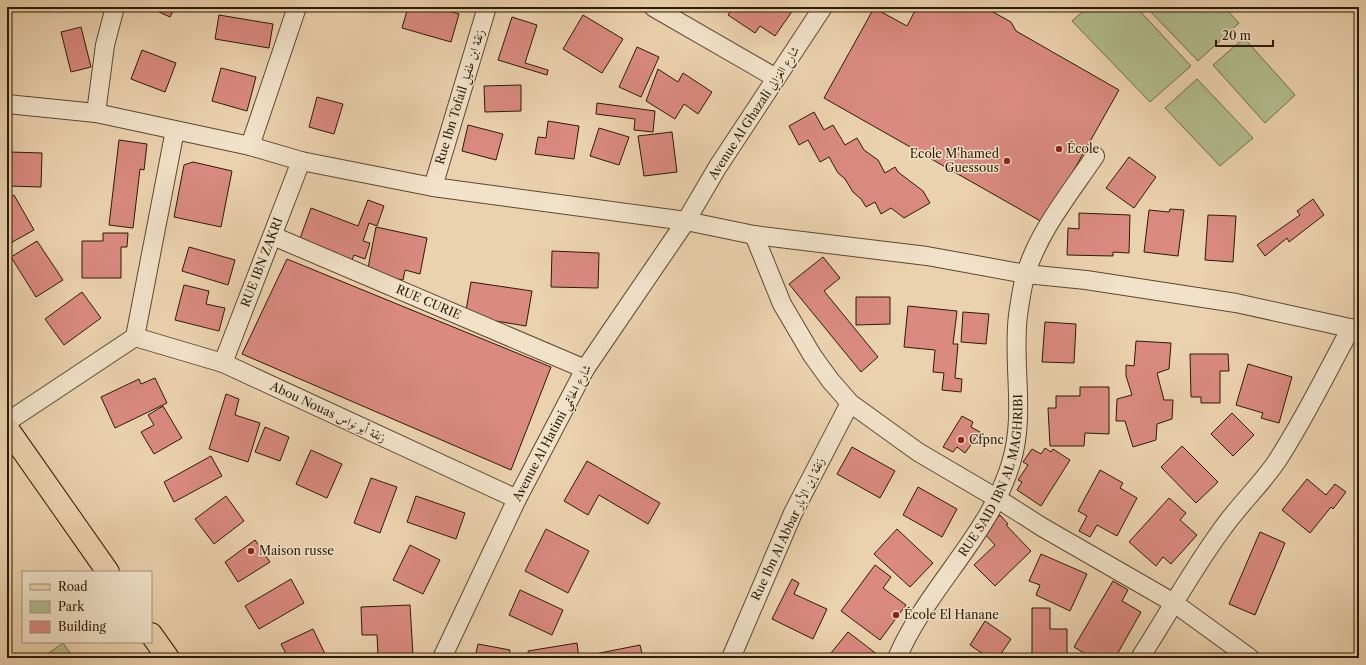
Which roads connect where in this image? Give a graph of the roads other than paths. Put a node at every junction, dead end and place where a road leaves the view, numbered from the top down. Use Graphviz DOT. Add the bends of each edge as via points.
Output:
graph roads {
  1 [pos="115,7"];
  2 [pos="297,7"];
  3 [pos="486,7"];
  4 [pos="653,7"];
  5 [pos="823,7"];
  6 [pos="776,78"];
  7 [pos="7,104"];
  8 [pos="96,113"];
  9 [pos="175,130"];
  10 [pos="250,146"];
  11 [pos="1095,156"];
  12 [pos="301,161"];
  13 [pos="433,187"];
  14 [pos="686,221"];
  15 [pos="754,235"];
  16 [pos="273,236"];
  17 [pos="1026,274"];
  18 [pos="1355,329"];
  19 [pos="135,338"];
  20 [pos="223,363"];
  21 [pos="585,369"];
  22 [pos="850,403"];
  23 [pos="7,422"];
  24 [pos="7,428"];
  25 [pos="517,499"];
  26 [pos="998,499"];
  27 [pos="107,571"];
  28 [pos="1174,603"];
  29 [pos="152,635"];
  30 [pos="168,658"];
  31 [pos="442,658"];
  32 [pos="731,658"];
  33 [pos="897,658"];
  34 [pos="1140,658"];
  35 [pos="1250,658"];
  1 -- 8 [label="street" via="105,45"];
  2 -- 10 [label="street"];
  3 -- 13 [label="street, Rue Ibn Tofail زنقة ابن طفيل"];
  4 -- 6 [label="street"];
  5 -- 6 [label="street, Avenue Al Ghazali شارع الغزالي"];
  6 -- 14 [label="street, Avenue Al Ghazali شارع الغزالي"];
  7 -- 8 [label="street"];
  8 -- 9 [label="street"];
  9 -- 10 [label="street"];
  9 -- 19 [label="street"];
  10 -- 12 [label="street"];
  11 -- 17 [label="street, RUE SAID IBN AL MAGHRIBI" via="1041,239"];
  12 -- 13 [label="street"];
  12 -- 16 [label="street, RUE IBN ZAKRI"];
  13 -- 14 [label="street"];
  14 -- 15 [label="street"];
  14 -- 21 [label="street, Avenue Al Hatimi شارع الحاتمي"];
  15 -- 17 [label="street" via="927,256"];
  15 -- 22 [label="street" via="782,304 812,355"];
  16 -- 20 [label="street, RUE IBN ZAKRI"];
  16 -- 21 [label="street, RUE CURIE"];
  17 -- 18 [label="street" via="1086,280 1236,303"];
  17 -- 26 [label="street, RUE SAID IBN AL MAGHRIBI" via="1018,316 1017,434 1012,463"];
  18 -- 28 [label="street" via="1276,461 1231,516"];
  19 -- 20 [label="street, Abou Nouas زنقة أبو نواس"];
  19 -- 23 [label="street"];
  20 -- 25 [label="street, Abou Nouas زنقة أبو نواس"];
  21 -- 25 [label="street, Avenue Al Hatimi شارع الحاتمي"];
  22 -- 26 [label="street" via="918,452"];
  22 -- 32 [label="street, Rue Ibn Al Abbar زنقة إبن الأبار" via="793,513"];
  24 -- 27 [label="main road"];
  25 -- 31 [label="street, Avenue Al Hatimi شارع الحاتمي"];
  26 -- 28 [label="street"];
  26 -- 33 [label="street, RUE SAID IBN AL MAGHRIBI" via="935,594"];
  28 -- 34 [label="street"];
  28 -- 35 [label="street"];
  29 -- 30 [label="main road"];
}
